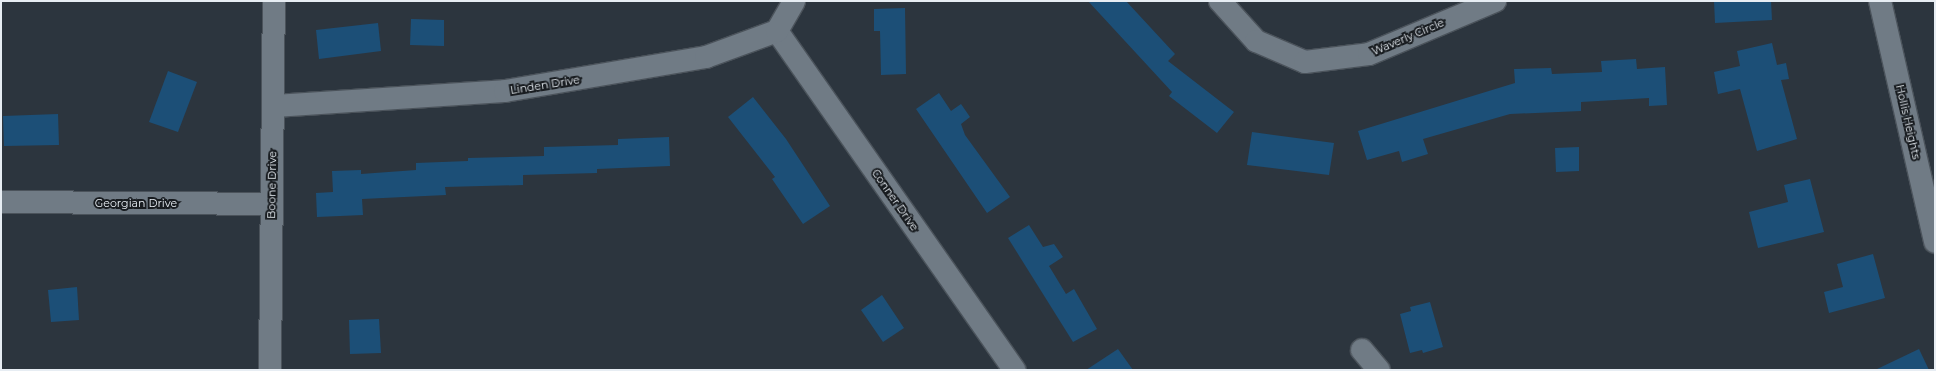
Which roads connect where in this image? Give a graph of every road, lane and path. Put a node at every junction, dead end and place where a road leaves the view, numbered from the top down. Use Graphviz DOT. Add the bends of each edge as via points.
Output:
graph roads {
  1 [pos="274,1"];
  2 [pos="794,1"];
  3 [pos="1220,1"];
  4 [pos="1495,1"];
  5 [pos="1880,1"];
  6 [pos="777,31"];
  7 [pos="274,106"];
  8 [pos="1,202"];
  9 [pos="271,204"];
  10 [pos="1935,242"];
  11 [pos="1362,350"];
  12 [pos="270,370"];
  13 [pos="1014,370"];
  14 [pos="1379,370"];
  1 -- 7 [label="street, Boone Drive"];
  2 -- 6 [label="street"];
  3 -- 4 [label="street, Waverly Circle" via="1256,41 1305,62 1369,54"];
  5 -- 10 [label="street, Hollis Heights"];
  6 -- 7 [label="street, Linden Drive" via="706,57 505,91"];
  6 -- 13 [label="street, Conner Drive"];
  7 -- 9 [label="street, Boone Drive"];
  8 -- 9 [label="street, Georgian Drive"];
  9 -- 12 [label="street, Boone Drive"];
  11 -- 14 [label="street"];
}
